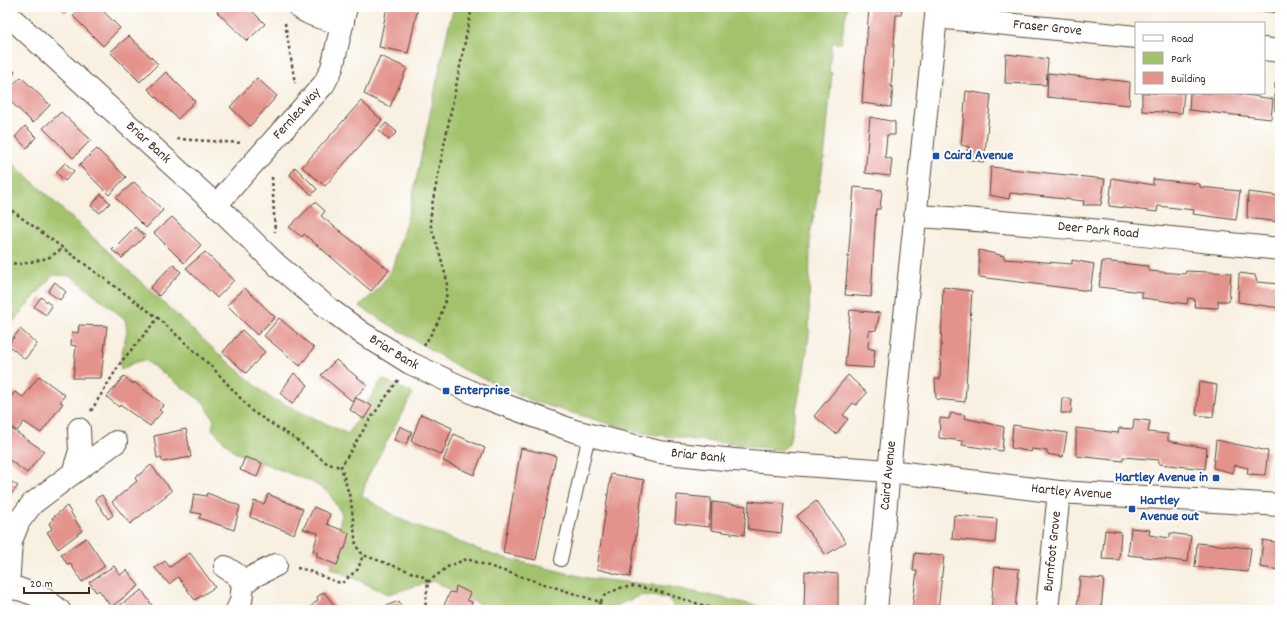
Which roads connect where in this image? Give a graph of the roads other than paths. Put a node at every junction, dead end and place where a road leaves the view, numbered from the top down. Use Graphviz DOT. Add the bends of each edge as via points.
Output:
graph roads {
  1 [pos="936,12"];
  2 [pos="7,14"];
  3 [pos="292,14"];
  4 [pos="345,15"];
  5 [pos="1135,37"];
  6 [pos="1265,49"];
  7 [pos="1280,51"];
  8 [pos="216,205"];
  9 [pos="916,216"];
  10 [pos="1280,249"];
  11 [pos="79,429"];
  12 [pos="588,435"];
  13 [pos="116,442"];
  14 [pos="888,471"];
  15 [pos="73,473"];
  16 [pos="1059,492"];
  17 [pos="1280,505"];
  18 [pos="561,560"];
  19 [pos="276,565"];
  20 [pos="225,567"];
  21 [pos="243,584"];
  22 [pos="7,588"];
  23 [pos="59,610"];
  24 [pos="236,610"];
  25 [pos="876,610"];
  26 [pos="1047,610"];
  1 -- 5 [label="street, Fraser Grove"];
  1 -- 9 [label="street, Caird Avenue"];
  2 -- 8 [label="street, Briar Bank"];
  3 -- 4 [label="street" via="304,11 323,19"];
  4 -- 8 [label="street, Fernlea Way" via="332,68 324,84"];
  6 -- 7 [label="street"];
  8 -- 12 [label="street, Briar Bank" via="276,264 328,308 410,363 478,396"];
  9 -- 10 [label="street, Deer Park Road" via="1117,232"];
  9 -- 14 [label="street, Caird Avenue"];
  11 -- 15 [label="street" via="80,451"];
  12 -- 14 [label="street, Briar Bank" via="659,452"];
  12 -- 18 [label="lane"];
  13 -- 15 [label="street"];
  14 -- 16 [label="street, Hartley Avenue"];
  14 -- 25 [label="street, Caird Avenue"];
  15 -- 22 [label="street" via="32,504 19,521 11,541"];
  16 -- 17 [label="street, Hartley Avenue"];
  16 -- 26 [label="street, Burnfoot Grove"];
  19 -- 21 [label="street"];
  20 -- 21 [label="street" via="237,575"];
  21 -- 24 [label="street" via="241,601"];
  22 -- 23 [label="street" via="19,589 44,598"];
}
